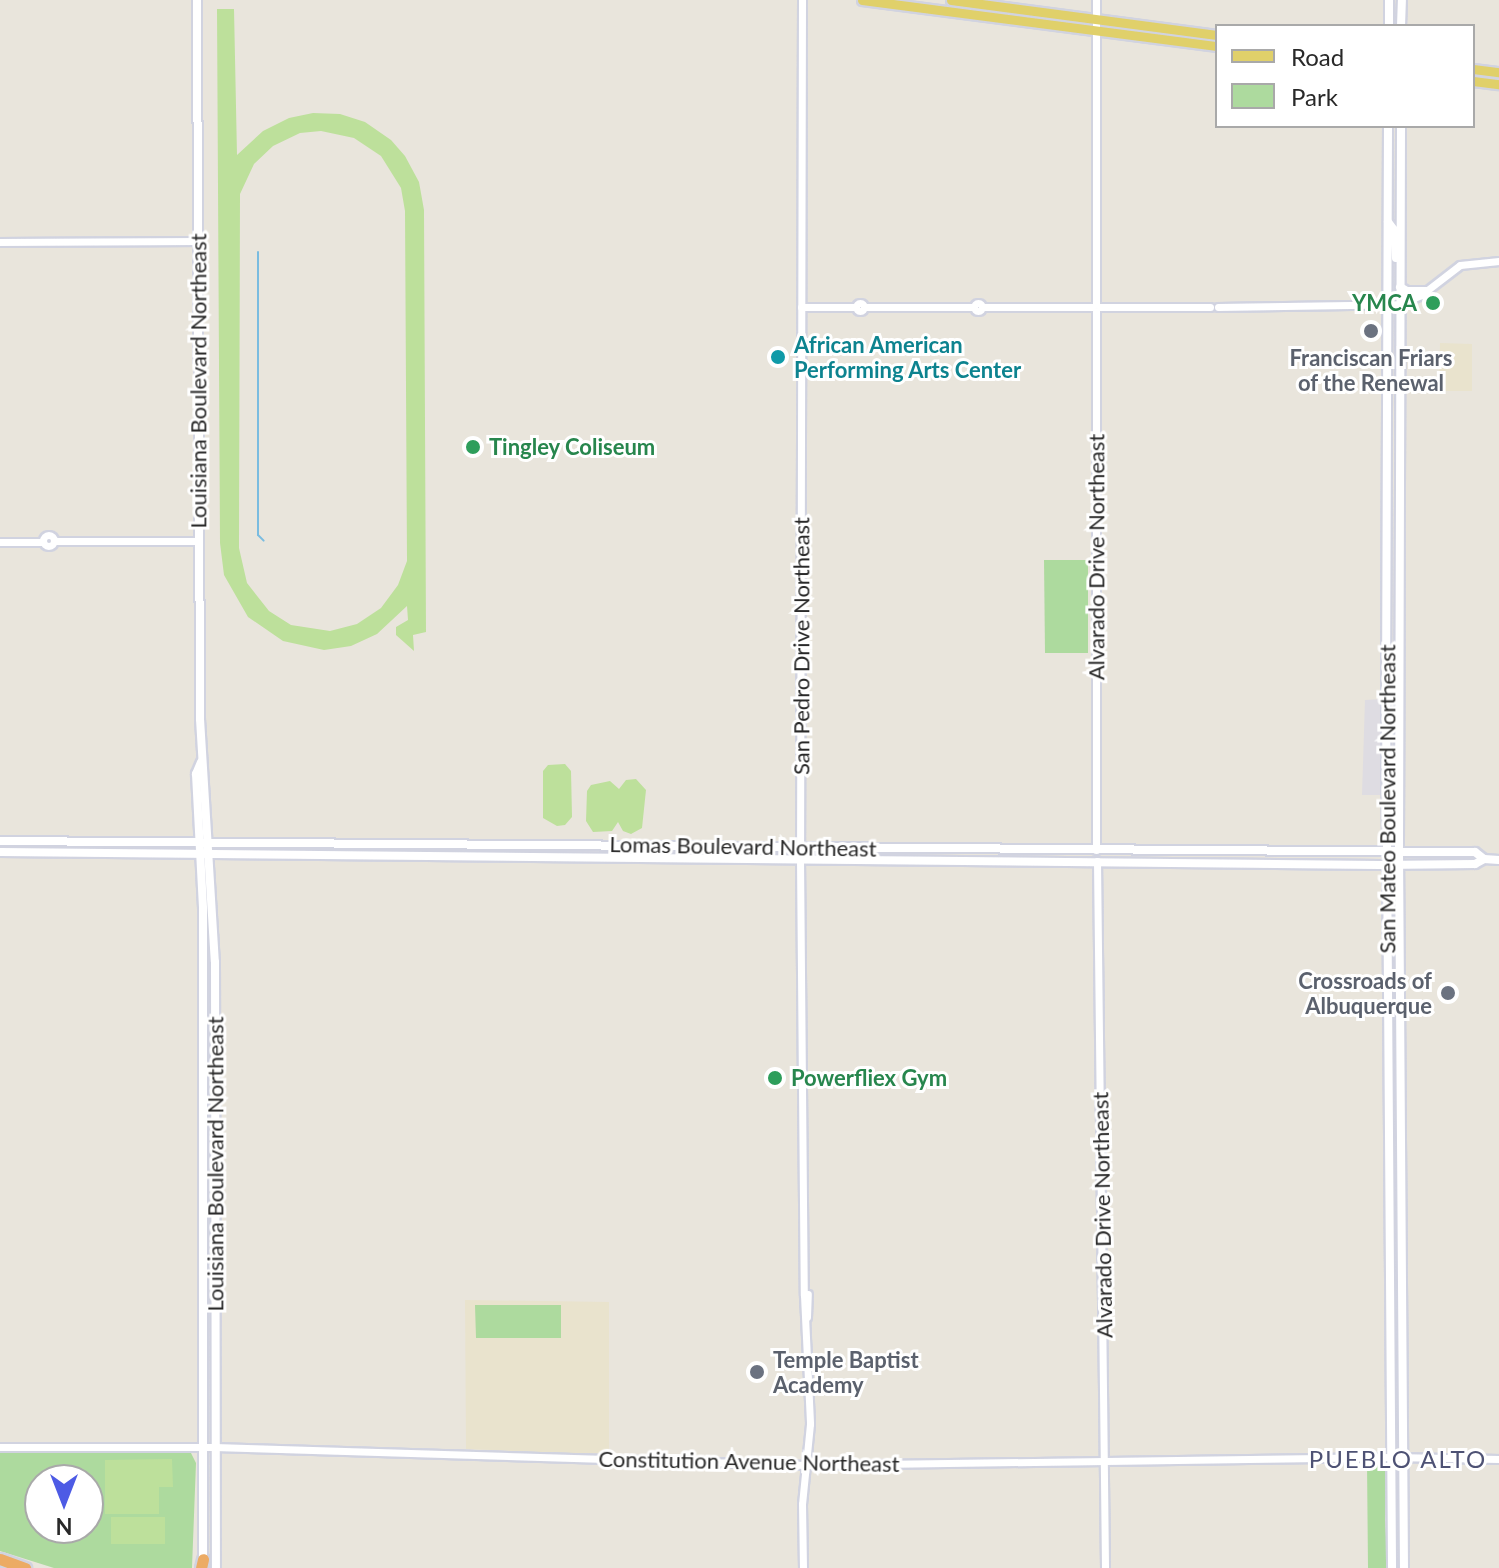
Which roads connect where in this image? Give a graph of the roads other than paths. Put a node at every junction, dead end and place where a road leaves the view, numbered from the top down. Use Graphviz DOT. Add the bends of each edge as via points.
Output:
graph roads {
  1 [pos="197,0"];
  2 [pos="802,0"];
  3 [pos="862,0"];
  4 [pos="951,0"];
  5 [pos="1096,0"];
  6 [pos="1389,0"];
  7 [pos="1402,0"];
  8 [pos="1389,24"];
  9 [pos="1401,24"];
  10 [pos="1096,25"];
  11 [pos="1215,35"];
  12 [pos="1215,46"];
  13 [pos="1475,69"];
  14 [pos="1499,72"];
  15 [pos="1475,81"];
  16 [pos="1499,84"];
  17 [pos="1388,128"];
  18 [pos="1401,128"];
  19 [pos="1388,222"];
  20 [pos="197,241"];
  21 [pos="0,242"];
  22 [pos="1499,261"];
  23 [pos="1400,269"];
  24 [pos="1400,287"];
  25 [pos="1427,291"];
  26 [pos="1400,304"];
  27 [pos="1387,306"];
  28 [pos="801,307"];
  29 [pos="1096,307"];
  30 [pos="199,541"];
  31 [pos="0,542"];
  32 [pos="0,841"];
  33 [pos="202,841"];
  34 [pos="801,847"];
  35 [pos="1096,850"];
  36 [pos="0,852"];
  37 [pos="198,852"];
  38 [pos="208,852"];
  39 [pos="1399,853"];
  40 [pos="1387,854"];
  41 [pos="800,858"];
  42 [pos="1484,859"];
  43 [pos="1499,860"];
  44 [pos="1097,861"];
  45 [pos="1400,864"];
  46 [pos="1387,865"];
  47 [pos="0,1447"];
  48 [pos="203,1447"];
  49 [pos="214,1447"];
  50 [pos="1392,1457"];
  51 [pos="1403,1457"];
  52 [pos="1499,1459"];
  53 [pos="1104,1460"];
  54 [pos="807,1465"];
  55 [pos="0,1559"];
  56 [pos="202,1565"];
  57 [pos="25,1568"];
  58 [pos="216,1568"];
  59 [pos="803,1568"];
  60 [pos="1105,1568"];
  61 [pos="1392,1568"];
  62 [pos="1404,1568"];
  1 -- 20 [label="main road, Louisiana Boulevard Northeast"];
  2 -- 28 [label="street, San Pedro Drive Northeast"];
  3 -- 10 [label="main road"];
  4 -- 10 [label="main road"];
  5 -- 10 [label="street, Alvarado Drive Northeast"];
  6 -- 8 [label="main road"];
  7 -- 9 [label="main road"];
  10 -- 11 [label="main road"];
  10 -- 12 [label="main road"];
  10 -- 29 [label="street, Alvarado Drive Northeast"];
  13 -- 14 [label="main road"];
  15 -- 16 [label="main road"];
  17 -- 19 [label="main road, San Mateo Boulevard Northeast"];
  18 -- 23 [label="main road, San Mateo Boulevard Northeast"];
  19 -- 23 [label="main road"];
  19 -- 27 [label="main road, San Mateo Boulevard Northeast"];
  20 -- 21 [label="street"];
  20 -- 30 [label="main road, Louisiana Boulevard Northeast"];
  22 -- 25 [label="street" via="1460,265"];
  23 -- 24 [label="main road, San Mateo Boulevard Northeast"];
  24 -- 25 [label="main road"];
  24 -- 26 [label="main road, San Mateo Boulevard Northeast"];
  25 -- 26 [label="street"];
  26 -- 27 [label="street"];
  26 -- 39 [label="main road, San Mateo Boulevard Northeast"];
  27 -- 29 [label="street"];
  27 -- 40 [label="main road, San Mateo Boulevard Northeast"];
  28 -- 29 [label="street"];
  28 -- 34 [label="street, San Pedro Drive Northeast"];
  29 -- 35 [label="street, Alvarado Drive Northeast"];
  30 -- 31 [label="street" via="54,541 49,547 43,542"];
  30 -- 33 [label="main road, Louisiana Boulevard Northeast" via="201,762 196,772"];
  32 -- 33 [label="main road, Lomas Boulevard Northeast"];
  33 -- 34 [label="main road, Lomas Boulevard Northeast"];
  33 -- 37 [label="main road, Louisiana Boulevard Northeast"];
  33 -- 38 [label="main road, Louisiana Boulevard Northeast"];
  34 -- 35 [label="main road, Lomas Boulevard Northeast"];
  34 -- 41 [label="street, San Pedro Drive Northeast"];
  35 -- 40 [label="main road, Lomas Boulevard Northeast"];
  36 -- 37 [label="main road, Lomas Boulevard Northeast"];
  37 -- 38 [label="main road, Lomas Boulevard Northeast"];
  37 -- 48 [label="main road, Louisiana Boulevard Northeast" via="203,929"];
  38 -- 41 [label="main road, Lomas Boulevard Northeast"];
  38 -- 49 [label="main road, Louisiana Boulevard Northeast" via="215,962"];
  39 -- 40 [label="main road, Lomas Boulevard Northeast"];
  39 -- 42 [label="main road, Lomas Boulevard Northeast" via="1475,852"];
  39 -- 45 [label="main road, San Mateo Boulevard Northeast"];
  40 -- 46 [label="main road, San Mateo Boulevard Northeast"];
  41 -- 44 [label="main road, Lomas Boulevard Northeast"];
  41 -- 54 [label="street, San Pedro Drive Northeast"];
  42 -- 43 [label="main road, Lomas Boulevard Northeast"];
  42 -- 45 [label="main road, Lomas Boulevard Northeast" via="1475,864"];
  44 -- 46 [label="main road, Lomas Boulevard Northeast"];
  44 -- 53 [label="street, Alvarado Drive Northeast"];
  45 -- 46 [label="main road, Lomas Boulevard Northeast"];
  45 -- 51 [label="main road, San Mateo Boulevard Northeast"];
  46 -- 50 [label="main road, San Mateo Boulevard Northeast"];
  47 -- 48 [label="street, Constitution Avenue Northeast"];
  48 -- 49 [label="street, Constitution Avenue Northeast"];
  48 -- 56 [label="main road, Louisiana Boulevard Northeast"];
  49 -- 54 [label="street, Constitution Avenue Northeast"];
  49 -- 58 [label="main road, Louisiana Boulevard Northeast"];
  50 -- 51 [label="street, Constitution Avenue Northeast"];
  50 -- 53 [label="street, Constitution Avenue Northeast"];
  50 -- 61 [label="main road, San Mateo Boulevard Northeast"];
  51 -- 52 [label="street, Constitution Avenue Northeast"];
  51 -- 62 [label="main road, San Mateo Boulevard Northeast"];
  53 -- 54 [label="street, Constitution Avenue Northeast"];
  53 -- 60 [label="street, Alvarado Drive Northeast"];
  54 -- 59 [label="street, San Pedro Drive Northeast"];
  55 -- 57 [label="highway"];
}
